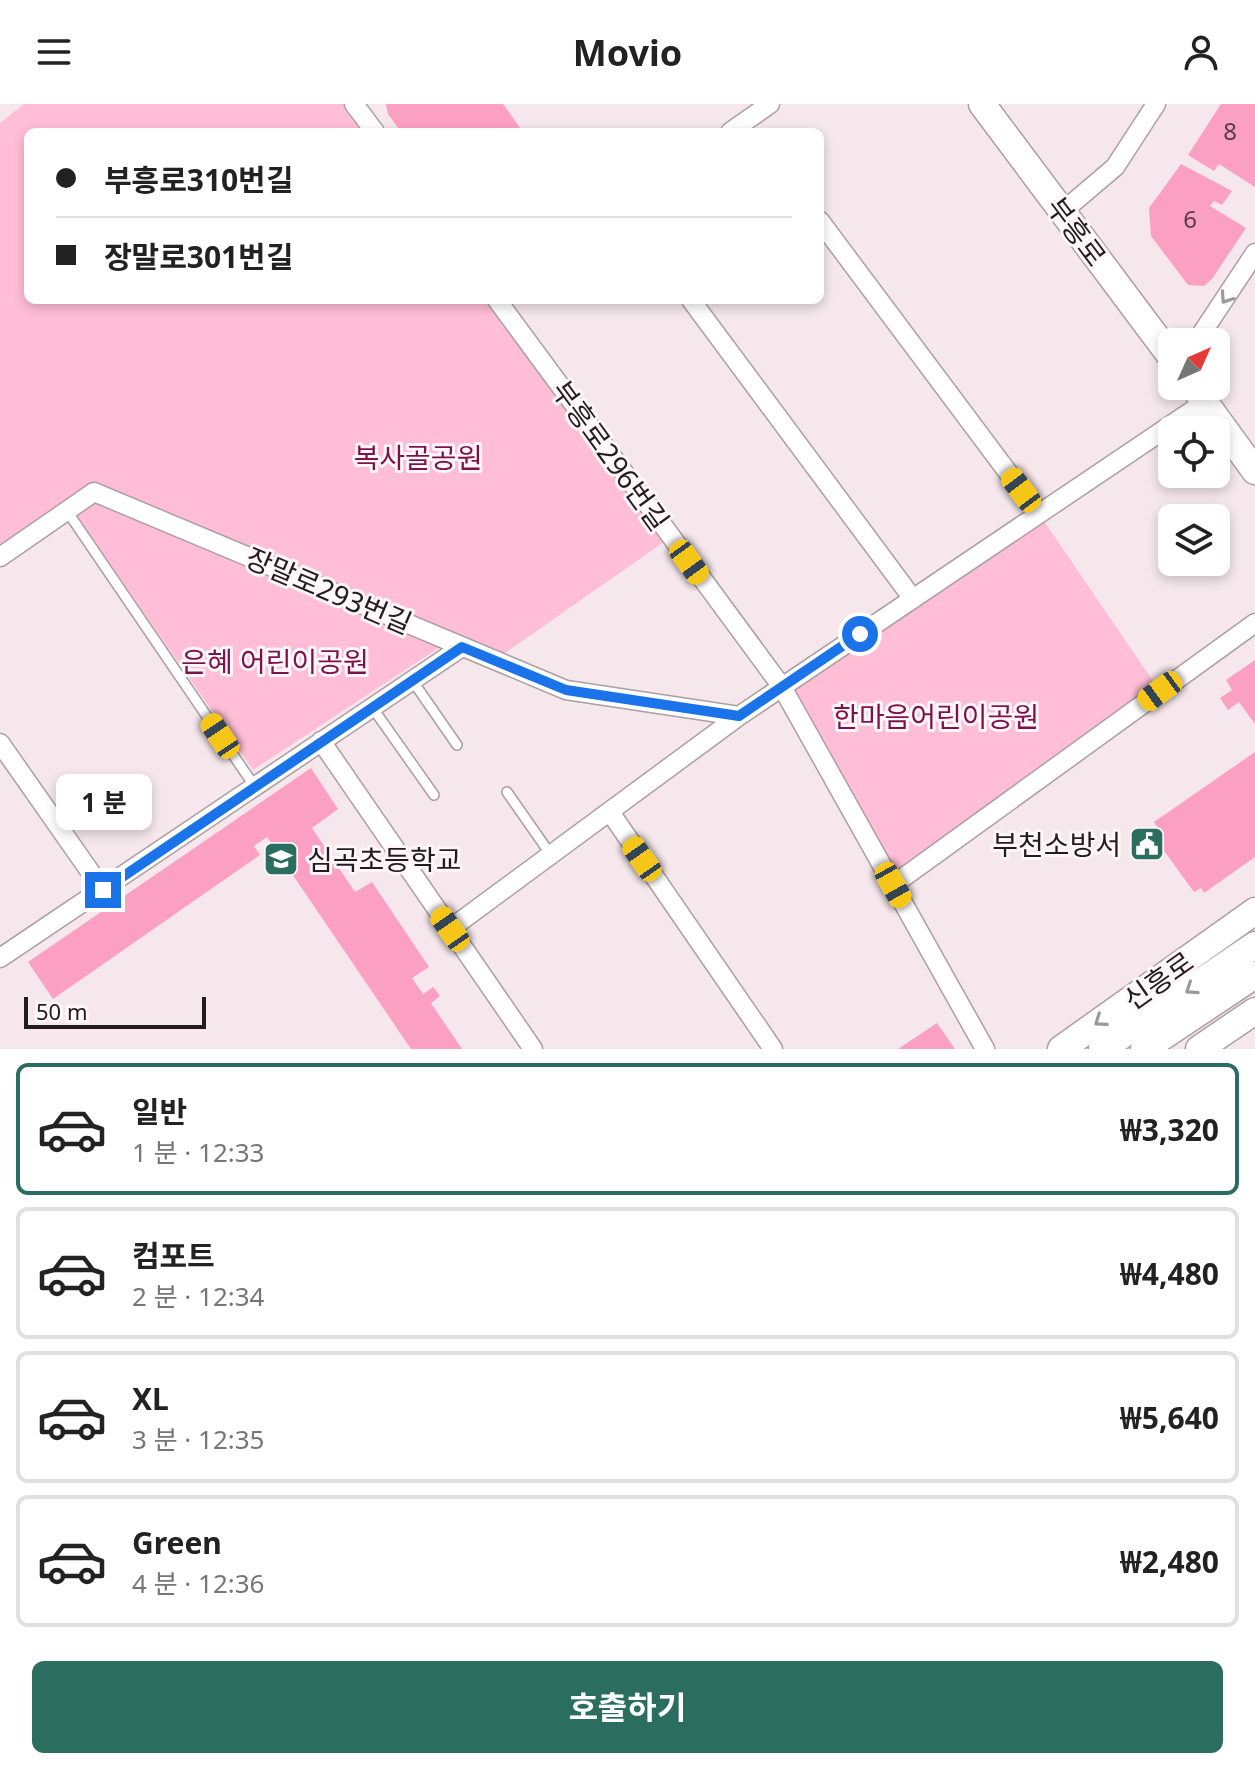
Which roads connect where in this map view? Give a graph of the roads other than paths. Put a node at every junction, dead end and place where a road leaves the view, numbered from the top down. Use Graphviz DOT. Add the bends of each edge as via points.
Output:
graph roads {
  1 [pos="354,104"];
  2 [pos="770,104"];
  3 [pos="982,104"];
  4 [pos="1156,104"];
  5 [pos="372,128"];
  6 [pos="743,128"];
  7 [pos="1062,212"];
  8 [pos="824,226"];
  9 [pos="1255,253"];
  10 [pos="500,304"];
  11 [pos="694,304"];
  12 [pos="1205,328"];
  13 [pos="1158,339"];
  14 [pos="1191,400"];
  15 [pos="1203,400"];
  16 [pos="1255,471"];
  17 [pos="67,511"];
  18 [pos="1039,514"];
  19 [pos="0,557"];
  20 [pos="913,599"];
  21 [pos="1255,623"];
  22 [pos="462,647"];
  23 [pos="412,680"];
  24 [pos="782,687"];
  25 [pos="372,707"];
  26 [pos="739,716"];
  27 [pos="321,741"];
  28 [pos="0,743"];
  29 [pos="457,745"];
  30 [pos="255,787"];
  31 [pos="507,792"];
  32 [pos="434,795"];
  33 [pos="610,812"];
  34 [pos="551,855"];
  35 [pos="893,885"];
  36 [pos="103,890"];
  37 [pos="1255,911"];
  38 [pos="450,929"];
  39 [pos="1255,945"];
  40 [pos="0,958"];
  41 [pos="1255,975"];
  42 [pos="1255,1011"];
  43 [pos="533,1049"];
  44 [pos="773,1049"];
  45 [pos="985,1049"];
  46 [pos="1061,1049"];
  47 [pos="1102,1049"];
  48 [pos="1144,1049"];
  49 [pos="1199,1049"];
  1 -- 5 [label="street"];
  2 -- 6 [label="street"];
  3 -- 7 [label="street, 부흥로"];
  4 -- 7 [label="street" via="1115,167"];
  7 -- 13 [label="street, 부흥로"];
  8 -- 18 [label="street"];
  9 -- 12 [label="street, one-way"];
  10 -- 24 [label="street, 부흥로296번길"];
  11 -- 20 [label="street"];
  14 -- 18 [label="street"];
  15 -- 16 [label="street"];
  17 -- 19 [label="street, 장말로293번길"];
  17 -- 22 [label="street, 장말로293번길" via="94,492"];
  17 -- 30 [label="lane"];
  18 -- 20 [label="street"];
  20 -- 24 [label="street"];
  21 -- 35 [label="street"];
  22 -- 23 [label="street"];
  22 -- 26 [label="street, 장말로293번길" via="566,690"];
  23 -- 25 [label="street"];
  23 -- 29 [label="lane"];
  24 -- 26 [label="street"];
  24 -- 35 [label="street, 부흥로296번길"];
  25 -- 27 [label="street"];
  25 -- 32 [label="lane"];
  26 -- 33 [label="street"];
  27 -- 30 [label="street"];
  27 -- 38 [label="street"];
  28 -- 36 [label="street"];
  30 -- 36 [label="street"];
  31 -- 34 [label="lane"];
  33 -- 34 [label="street"];
  33 -- 44 [label="street"];
  34 -- 38 [label="street"];
  35 -- 45 [label="street, 부흥로296번길"];
  36 -- 40 [label="street"];
  37 -- 46 [label="street, 신흥로, one-way"];
  38 -- 43 [label="street"];
  39 -- 47 [label="street, 신흥로, one-way"];
  41 -- 48 [label="street, 신흥로"];
  42 -- 49 [label="street"];
}
